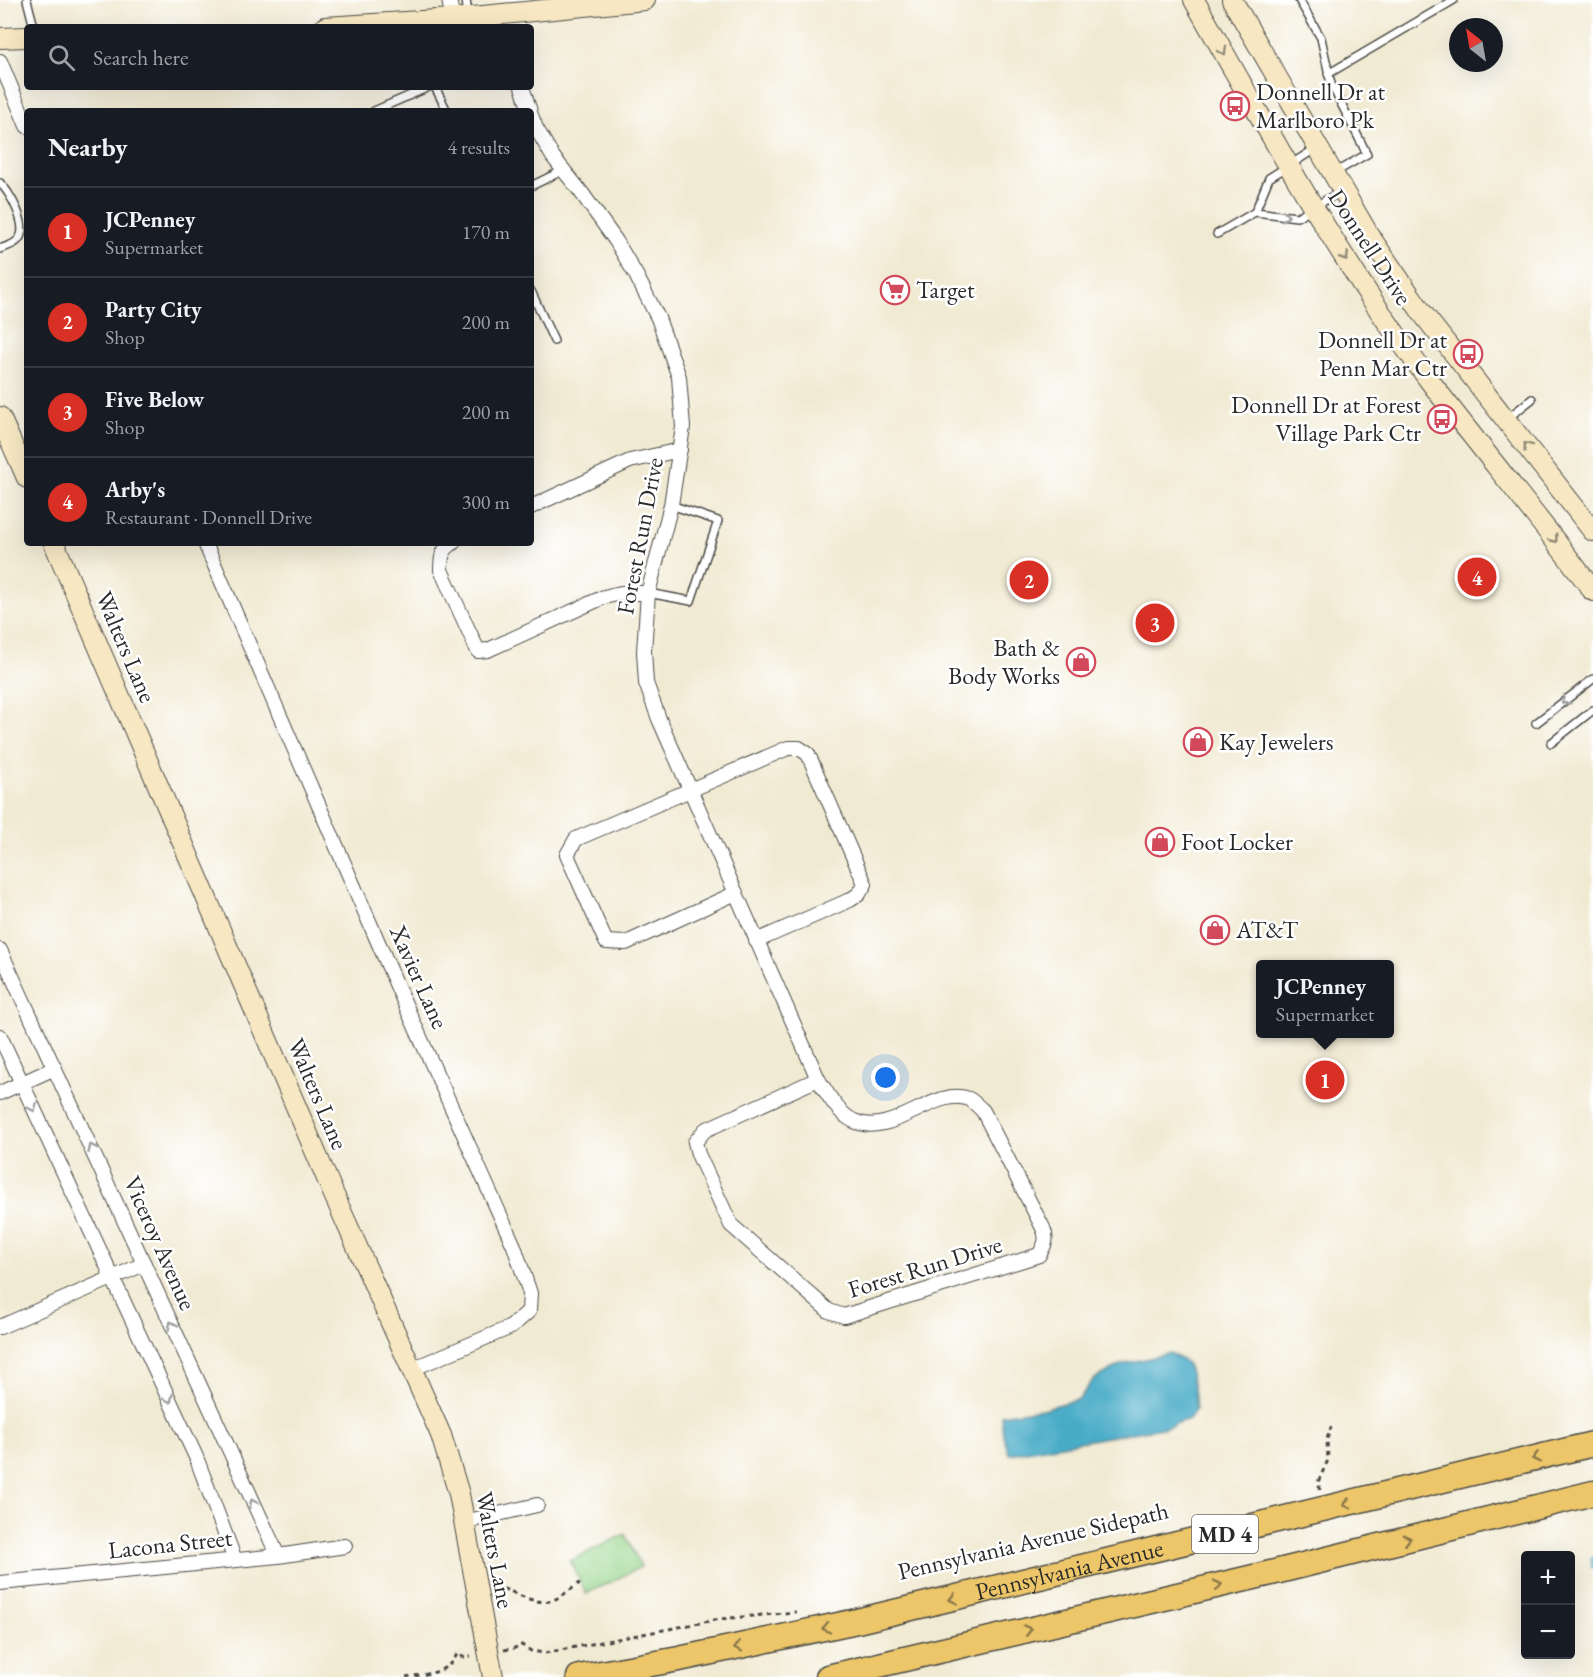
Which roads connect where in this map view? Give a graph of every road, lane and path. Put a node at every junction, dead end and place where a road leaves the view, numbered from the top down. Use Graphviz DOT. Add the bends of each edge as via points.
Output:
graph roads {
  1 [pos="27,0"];
  2 [pos="635,0"];
  3 [pos="1194,0"];
  4 [pos="1232,0"];
  5 [pos="1299,0"];
  6 [pos="1454,0"];
  7 [pos="595,3"];
  8 [pos="459,9"];
  9 [pos="514,20"];
  10 [pos="33,24"];
  11 [pos="347,24"];
  12 [pos="24,37"];
  13 [pos="0,38"];
  14 [pos="0,61"];
  15 [pos="1328,74"];
  16 [pos="422,90"];
  17 [pos="436,90"];
  18 [pos="523,90"];
  19 [pos="381,108"];
  20 [pos="446,108"];
  21 [pos="528,108"];
  22 [pos="24,119"];
  23 [pos="534,123"];
  24 [pos="1318,148"];
  25 [pos="1288,165"];
  26 [pos="564,170"];
  27 [pos="1337,182"];
  28 [pos="0,183"];
  29 [pos="534,185"];
  30 [pos="1313,207"];
  31 [pos="1255,212"];
  32 [pos="1217,234"];
  33 [pos="0,249"];
  34 [pos="534,298"];
  35 [pos="554,341"];
  36 [pos="1532,399"];
  37 [pos="0,417"];
  38 [pos="1507,420"];
  39 [pos="680,450"];
  40 [pos="24,471"];
  41 [pos="671,505"];
  42 [pos="534,506"];
  43 [pos="1593,531"];
  44 [pos="55,546"];
  45 [pos="206,546"];
  46 [pos="448,546"];
  47 [pos="1593,591"];
  48 [pos="648,593"];
  49 [pos="1593,679"];
  50 [pos="1593,710"];
  51 [pos="1536,723"];
  52 [pos="1551,742"];
  53 [pos="692,790"];
  54 [pos="735,893"];
  55 [pos="756,941"];
  56 [pos="0,950"];
  57 [pos="0,1036"];
  58 [pos="55,1068"];
  59 [pos="818,1079"];
  60 [pos="21,1083"];
  61 [pos="0,1093"];
  62 [pos="144,1264"];
  63 [pos="113,1278"];
  64 [pos="0,1327"];
  65 [pos="412,1369"];
  66 [pos="1331,1427"];
  67 [pos="1593,1444"];
  68 [pos="1320,1490"];
  69 [pos="1593,1493"];
  70 [pos="537,1505"];
  71 [pos="465,1522"];
  72 [pos="345,1546"];
  73 [pos="278,1556"];
  74 [pos="235,1560"];
  75 [pos="0,1583"];
  76 [pos="580,1583"];
  77 [pos="477,1590"];
  78 [pos="803,1611"];
  79 [pos="515,1648"];
  80 [pos="463,1657"];
  81 [pos="406,1677"];
  82 [pos="494,1677"];
  83 [pos="579,1677"];
  84 [pos="828,1677"];
  1 -- 10 [label="lane"];
  2 -- 7 [label="street"];
  3 -- 25 [label="street, Donnell Drive, one-way"];
  4 -- 24 [label="street, Donnell Drive"];
  5 -- 15 [label="lane" via="1321,38"];
  6 -- 15 [label="lane"];
  7 -- 9 [label="street"];
  8 -- 9 [label="street"];
  8 -- 11 [label="street"];
  12 -- 13 [label="street"];
  14 -- 22 [label="street"];
  15 -- 27 [label="lane" via="1367,154"];
  16 -- 19 [label="lane"];
  17 -- 20 [label="lane"];
  18 -- 21 [label="street, Forest Run Drive"];
  23 -- 26 [label="street, Forest Run Drive"];
  24 -- 25 [label="lane"];
  24 -- 27 [label="street, Donnell Drive"];
  25 -- 30 [label="street, Donnell Drive"];
  25 -- 31 [label="lane" via="1269,178"];
  26 -- 29 [label="lane"];
  26 -- 39 [label="street, Forest Run Drive" via="616,241 658,318 679,378 683,427"];
  27 -- 30 [label="lane"];
  27 -- 38 [label="street, Donnell Drive" via="1423,314"];
  28 -- 33 [label="lane" via="9,191 22,235 17,242"];
  31 -- 30 [label="lane, one-way" via="1296,217"];
  30 -- 47 [label="street, Donnell Drive, one-way" via="1421,369"];
  31 -- 32 [label="lane"];
  34 -- 35 [label="lane"];
  36 -- 38 [label="lane"];
  37 -- 40 [label="street"];
  43 -- 38 [label="street, Donnell Drive, one-way"];
  39 -- 41 [label="street, Forest Run Drive"];
  39 -- 42 [label="street" via="630,461"];
  41 -- 48 [label="street, Forest Run Drive"];
  41 -- 48 [label="lane" via="718,521 692,601"];
  44 -- 65 [label="street, Walters Lane"];
  45 -- 65 [label="street, Xavier Lane" via="514,1246 530,1293 529,1311 511,1327"];
  46 -- 48 [label="street" via="441,556 441,570 478,651 488,650 604,597"];
  48 -- 53 [label="street, Forest Run Drive" via="646,683"];
  49 -- 51 [label="lane, one-way"];
  50 -- 52 [label="lane"];
  53 -- 54 [label="street, Forest Run Drive"];
  53 -- 54 [label="street" via="576,839 567,855 606,942 626,943"];
  53 -- 55 [label="street" via="788,748 799,748 808,754 861,872 865,884 850,900"];
  54 -- 55 [label="street, Forest Run Drive"];
  55 -- 59 [label="street, Forest Run Drive"];
  56 -- 58 [label="street, Viceroy Avenue"];
  57 -- 60 [label="street"];
  58 -- 60 [label="street"];
  62 -- 58 [label="street, Viceroy Avenue, one-way"];
  59 -- 59 [label="street, Forest Run Drive" via="841,1112 852,1121 869,1125 892,1121 947,1098 971,1100 983,1111 1047,1236 1039,1255 844,1316 829,1311 731,1225 695,1142 705,1130"];
  60 -- 61 [label="street"];
  60 -- 63 [label="street, one-way"];
  62 -- 63 [label="street"];
  73 -- 62 [label="street, Viceroy Avenue, one-way"];
  63 -- 64 [label="street"];
  63 -- 74 [label="street, one-way" via="196,1457"];
  65 -- 71 [label="street, Walters Lane" via="441,1435"];
  66 -- 68 [label="path" via="1328,1460 1318,1482"];
  67 -- 83 [label="highway, Pennsylvania Avenue / MD 4, one-way" via="868,1619"];
  84 -- 69 [label="highway, Pennsylvania Avenue / MD 4, one-way"];
  70 -- 71 [label="street"];
  71 -- 77 [label="street, Walters Lane"];
  72 -- 73 [label="street, Lacona Street"];
  73 -- 74 [label="street, Lacona Street"];
  74 -- 75 [label="street, Lacona Street"];
  76 -- 77 [label="path" via="558,1599 542,1603 502,1588"];
  77 -- 82 [label="street, Walters Lane"];
  78 -- 79 [label="path" via="720,1619 545,1653 520,1644"];
  80 -- 81 [label="path" via="458,1654 442,1670"];
}
